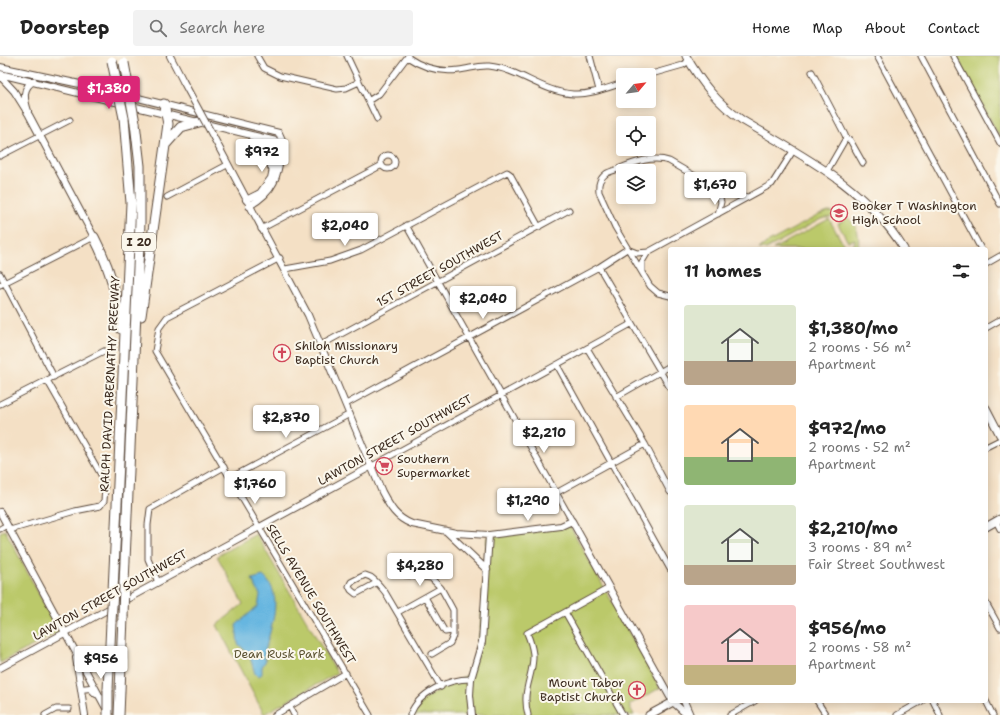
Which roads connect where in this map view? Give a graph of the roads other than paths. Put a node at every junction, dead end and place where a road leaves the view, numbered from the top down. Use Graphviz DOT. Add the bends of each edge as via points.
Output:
graph roads {
  1 [pos="170,56"];
  2 [pos="257,56"];
  3 [pos="346,56"];
  4 [pos="407,56"];
  5 [pos="590,56"];
  6 [pos="877,56"];
  7 [pos="921,56"];
  8 [pos="953,56"];
  9 [pos="111,59"];
  10 [pos="687,59"];
  11 [pos="123,60"];
  12 [pos="0,67"];
  13 [pos="812,72"];
  14 [pos="656,73"];
  15 [pos="0,75"];
  16 [pos="47,77"];
  17 [pos="32,82"];
  18 [pos="359,82"];
  19 [pos="616,85"];
  20 [pos="599,90"];
  21 [pos="368,101"];
  22 [pos="164,104"];
  23 [pos="29,115"];
  24 [pos="167,115"];
  25 [pos="377,119"];
  26 [pos="70,120"];
  27 [pos="199,122"];
  28 [pos="248,134"];
  29 [pos="40,136"];
  30 [pos="281,136"];
  31 [pos="846,138"];
  32 [pos="276,141"];
  33 [pos="1000,143"];
  34 [pos="165,145"];
  35 [pos="793,151"];
  36 [pos="0,156"];
  37 [pos="863,163"];
  38 [pos="227,165"];
  39 [pos="382,165"];
  40 [pos="827,171"];
  41 [pos="272,173"];
  42 [pos="717,189"];
  43 [pos="167,197"];
  44 [pos="748,197"];
  45 [pos="248,203"];
  46 [pos="1000,204"];
  47 [pos="569,210"];
  48 [pos="718,214"];
  49 [pos="406,225"];
  50 [pos="539,227"];
  51 [pos="261,229"];
  52 [pos="94,237"];
  53 [pos="902,247"];
  54 [pos="980,247"];
  55 [pos="627,249"];
  56 [pos="648,252"];
  57 [pos="1000,256"];
  58 [pos="280,258"];
  59 [pos="988,261"];
  60 [pos="599,267"];
  61 [pos="285,269"];
  62 [pos="642,273"];
  63 [pos="0,274"];
  64 [pos="438,282"];
  65 [pos="2,284"];
  66 [pos="668,296"];
  67 [pos="1000,320"];
  68 [pos="631,324"];
  69 [pos="988,327"];
  70 [pos="469,338"];
  71 [pos="321,344"];
  72 [pos="587,348"];
  73 [pos="104,350"];
  74 [pos="124,353"];
  75 [pos="134,361"];
  76 [pos="557,365"];
  77 [pos="668,367"];
  78 [pos="660,371"];
  79 [pos="54,376"];
  80 [pos="47,380"];
  81 [pos="668,385"];
  82 [pos="501,395"];
  83 [pos="616,397"];
  84 [pos="0,404"];
  85 [pos="346,404"];
  86 [pos="988,412"];
  87 [pos="350,414"];
  88 [pos="1000,434"];
  89 [pos="1000,440"];
  90 [pos="645,444"];
  91 [pos="988,446"];
  92 [pos="611,463"];
  93 [pos="372,466"];
  94 [pos="224,467"];
  95 [pos="230,478"];
  96 [pos="668,488"];
  97 [pos="556,493"];
  98 [pos="0,512"];
  99 [pos="998,520"];
  100 [pos="572,522"];
  101 [pos="988,525"];
  102 [pos="259,527"];
  103 [pos="8,528"];
  104 [pos="0,529"];
  105 [pos="1000,529"];
  106 [pos="446,531"];
  107 [pos="489,535"];
  108 [pos="668,565"];
  109 [pos="487,570"];
  110 [pos="405,575"];
  111 [pos="158,582"];
  112 [pos="376,583"];
  113 [pos="441,588"];
  114 [pos="609,588"];
  115 [pos="425,597"];
  116 [pos="988,606"];
  117 [pos="398,612"];
  118 [pos="566,612"];
  119 [pos="1000,628"];
  120 [pos="453,631"];
  121 [pos="64,633"];
  122 [pos="432,654"];
  123 [pos="76,655"];
  124 [pos="0,668"];
  125 [pos="346,673"];
  126 [pos="471,679"];
  127 [pos="441,687"];
  128 [pos="81,689"];
  129 [pos="668,691"];
  130 [pos="100,698"];
  131 [pos="668,703"];
  132 [pos="676,703"];
  133 [pos="685,703"];
  134 [pos="751,703"];
  135 [pos="819,703"];
  136 [pos="918,703"];
  137 [pos="934,703"];
  138 [pos="987,703"];
  139 [pos="290,707"];
  140 [pos="69,710"];
  141 [pos="119,712"];
  142 [pos="45,715"];
  143 [pos="85,715"];
  144 [pos="108,715"];
  145 [pos="275,715"];
  146 [pos="294,715"];
  147 [pos="370,715"];
  148 [pos="410,715"];
  149 [pos="472,715"];
  150 [pos="528,715"];
  151 [pos="623,715"];
  152 [pos="649,715"];
  153 [pos="687,715"];
  154 [pos="690,715"];
  155 [pos="730,715"];
  156 [pos="826,715"];
  157 [pos="897,715"];
  158 [pos="940,715"];
  159 [pos="993,715"];
  1 -- 38 [label="street, bridge"];
  2 -- 18 [label="street" via="264,68 280,76 337,89"];
  3 -- 18 [label="street"];
  4 -- 20 [label="street" via="423,66 441,71 481,66 496,67 564,93 582,94"];
  4 -- 21 [label="street" via="379,94"];
  5 -- 20 [label="street"];
  6 -- 54 [label="street"];
  7 -- 46 [label="street"];
  8 -- 33 [label="street"];
  9 -- 74 [label="highway, RALPH DAVID ABERNATHY FREEWAY / I 20, bridge" via="124,118 131,203"];
  10 -- 14 [label="street" via="683,65"];
  10 -- 35 [label="main road" via="708,90 726,109"];
  11 -- 75 [label="highway, RALPH DAVID ABERNATHY FREEWAY / I 20, bridge" via="135,123 141,188"];
  12 -- 16 [label="street"];
  13 -- 31 [label="street"];
  15 -- 17 [label="street"];
  15 -- 23 [label="street"];
  16 -- 17 [label="street"];
  16 -- 22 [label="street"];
  17 -- 23 [label="street" via="25,90 24,98"];
  17 -- 24 [label="street"];
  18 -- 21 [label="street"];
  19 -- 20 [label="street"];
  21 -- 25 [label="street"];
  22 -- 24 [label="highway"];
  22 -- 30 [label="street" via="275,131"];
  23 -- 29 [label="street"];
  24 -- 27 [label="street"];
  24 -- 34 [label="highway"];
  26 -- 29 [label="street"];
  27 -- 28 [label="street"];
  27 -- 34 [label="highway" via="181,127"];
  28 -- 32 [label="street"];
  28 -- 41 [label="street" via="266,148"];
  29 -- 36 [label="street"];
  29 -- 52 [label="street"];
  30 -- 32 [label="street"];
  30 -- 45 [label="street" via="284,142 276,180 265,196"];
  31 -- 37 [label="street" via="850,140"];
  31 -- 40 [label="street"];
  32 -- 41 [label="street" via="278,145"];
  34 -- 75 [label="highway"];
  35 -- 40 [label="main road"];
  35 -- 44 [label="street" via="775,181"];
  38 -- 43 [label="street"];
  38 -- 45 [label="street"];
  39 -- 51 [label="street"];
  40 -- 53 [label="main road" via="875,211"];
  41 -- 45 [label="street" via="260,193"];
  42 -- 44 [label="street" via="732,195"];
  42 -- 48 [label="street" via="721,202"];
  42 -- 55 [label="street" via="660,158 607,173 600,181 599,192"];
  44 -- 48 [label="street"];
  45 -- 51 [label="street"];
  47 -- 50 [label="street, 1ST STREET SOUTHWEST"];
  48 -- 56 [label="street"];
  49 -- 50 [label="street" via="507,172"];
  49 -- 61 [label="street" via="346,256"];
  49 -- 64 [label="street"];
  50 -- 64 [label="street, 1ST STREET SOUTHWEST"];
  51 -- 58 [label="street"];
  52 -- 65 [label="street"];
  52 -- 74 [label="highway" via="106,260 113,283"];
  55 -- 56 [label="street" via="637,253"];
  55 -- 60 [label="street"];
  55 -- 62 [label="street"];
  56 -- 62 [label="street" via="642,262"];
  57 -- 59 [label="street"];
  58 -- 61 [label="street"];
  58 -- 94 [label="street, SELLS AVENUE SOUTHWEST" via="167,317 162,322 157,337 156,354"];
  60 -- 68 [label="street"];
  60 -- 70 [label="street"];
  61 -- 71 [label="street"];
  62 -- 66 [label="street" via="658,293"];
  63 -- 65 [label="street"];
  64 -- 70 [label="street"];
  64 -- 71 [label="street, 1ST STREET SOUTHWEST"];
  65 -- 79 [label="street"];
  67 -- 69 [label="street"];
  68 -- 72 [label="street, LAWTON STREET SOUTHWEST"];
  68 -- 78 [label="street"];
  70 -- 82 [label="street"];
  70 -- 85 [label="street"];
  71 -- 85 [label="street"];
  72 -- 76 [label="street, LAWTON STREET SOUTHWEST"];
  72 -- 83 [label="street"];
  73 -- 79 [label="street"];
  74 -- 144 [label="highway, RALPH DAVID ABERNATHY FREEWAY / I 20, bridge"];
  75 -- 141 [label="highway, RALPH DAVID ABERNATHY FREEWAY / I 20, bridge"];
  76 -- 82 [label="street, LAWTON STREET SOUTHWEST"];
  76 -- 92 [label="street"];
  77 -- 78 [label="street"];
  78 -- 81 [label="street"];
  78 -- 83 [label="street"];
  79 -- 80 [label="street"];
  80 -- 84 [label="street"];
  80 -- 103 [label="street" via="104,480 104,501 100,506"];
  82 -- 93 [label="street, LAWTON STREET SOUTHWEST"];
  82 -- 97 [label="street"];
  83 -- 90 [label="street"];
  85 -- 87 [label="street"];
  86 -- 88 [label="main road"];
  87 -- 93 [label="street"];
  87 -- 95 [label="street"];
  89 -- 91 [label="street"];
  90 -- 92 [label="street"];
  90 -- 96 [label="street"];
  92 -- 97 [label="street"];
  92 -- 108 [label="street"];
  93 -- 102 [label="street, LAWTON STREET SOUTHWEST"];
  93 -- 106 [label="street" via="390,506 399,518 412,524"];
  94 -- 95 [label="street, SELLS AVENUE SOUTHWEST"];
  94 -- 111 [label="street" via="150,509 148,559"];
  95 -- 102 [label="street, SELLS AVENUE SOUTHWEST"];
  97 -- 100 [label="street"];
  98 -- 103 [label="street"];
  99 -- 101 [label="main road"];
  99 -- 105 [label="street"];
  100 -- 107 [label="street" via="561,526"];
  100 -- 114 [label="street"];
  102 -- 111 [label="street, LAWTON STREET SOUTHWEST"];
  102 -- 125 [label="street, SELLS AVENUE SOUTHWEST"];
  103 -- 104 [label="street"];
  103 -- 121 [label="street"];
  106 -- 107 [label="street"];
  106 -- 109 [label="street"];
  107 -- 109 [label="street"];
  109 -- 126 [label="street" via="482,642"];
  110 -- 113 [label="street" via="431,578"];
  111 -- 121 [label="street, LAWTON STREET SOUTHWEST"];
  112 -- 112 [label="street" via="365,575 349,586 356,594"];
  112 -- 117 [label="street" via="390,598"];
  113 -- 115 [label="street"];
  113 -- 120 [label="street" via="453,610"];
  114 -- 118 [label="street"];
  114 -- 129 [label="street"];
  115 -- 117 [label="street"];
  115 -- 120 [label="street" via="445,632"];
  116 -- 119 [label="street"];
  117 -- 127 [label="street"];
  118 -- 150 [label="street" via="527,633 533,655 525,698"];
  118 -- 151 [label="street"];
  120 -- 122 [label="street" via="450,643"];
  121 -- 123 [label="street"];
  121 -- 124 [label="street, LAWTON STREET SOUTHWEST"];
  123 -- 128 [label="street"];
  123 -- 130 [label="street"];
  125 -- 139 [label="street"];
  125 -- 147 [label="street, SELLS AVENUE SOUTHWEST"];
  126 -- 127 [label="street" via="456,679"];
  126 -- 149 [label="street"];
  127 -- 148 [label="street" via="418,700"];
  128 -- 130 [label="street" via="90,688"];
  128 -- 143 [label="street"];
  130 -- 144 [label="street"];
  131 -- 152 [label="main road"];
  132 -- 153 [label="street"];
  133 -- 154 [label="street"];
  134 -- 155 [label="street"];
  135 -- 156 [label="street"];
  136 -- 157 [label="street"];
  137 -- 158 [label="street"];
  138 -- 159 [label="street"];
  139 -- 145 [label="street"];
  139 -- 146 [label="street"];
  140 -- 142 [label="street" via="56,709"];
}
